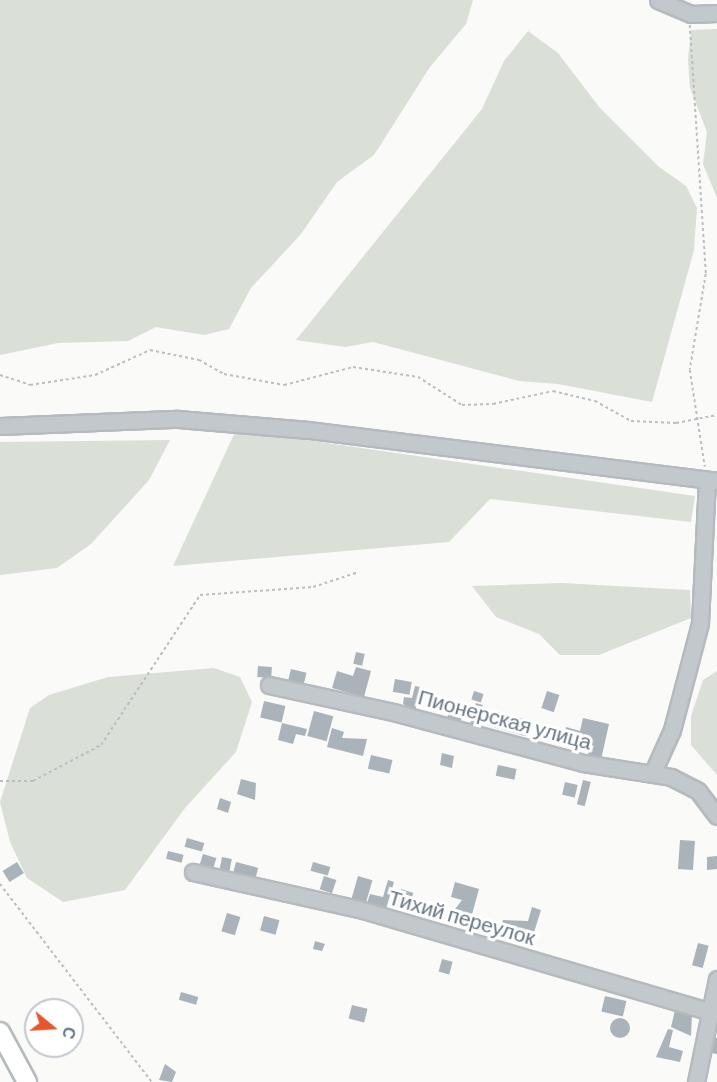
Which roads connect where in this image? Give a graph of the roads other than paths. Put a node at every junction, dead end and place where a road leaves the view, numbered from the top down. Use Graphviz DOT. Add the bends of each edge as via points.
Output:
graph roads {
  1 [pos="658,0"];
  2 [pos="717,13"];
  3 [pos="0,426"];
  4 [pos="712,481"];
  5 [pos="269,686"];
  6 [pos="653,772"];
  7 [pos="717,816"];
  8 [pos="193,872"];
  9 [pos="717,979"];
  10 [pos="714,1014"];
  11 [pos="0,1032"];
  12 [pos="27,1082"];
  13 [pos="696,1082"];
  1 -- 2 [label="street" via="690,13"];
  3 -- 4 [label="street" via="178,419 309,430"];
  4 -- 6 [label="street" via="699,623 672,730"];
  5 -- 6 [label="street, Пионерская улица" via="393,712 583,763"];
  6 -- 7 [label="street, Пионерская улица" via="698,791"];
  8 -- 10 [label="street, Тихий переулок" via="359,909"];
  9 -- 10 [label="street"];
  10 -- 13 [label="street" via="702,1034"];
  11 -- 12 [label="main road"];
}
